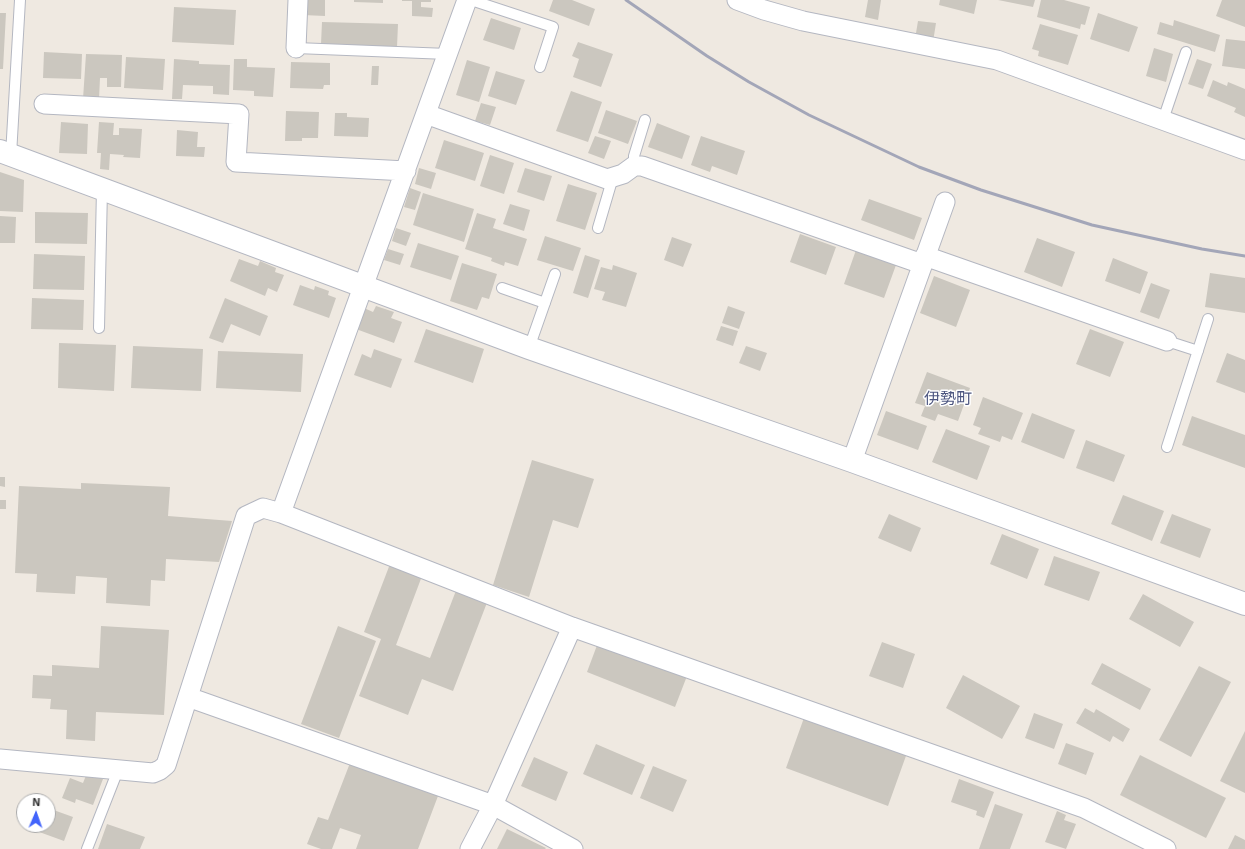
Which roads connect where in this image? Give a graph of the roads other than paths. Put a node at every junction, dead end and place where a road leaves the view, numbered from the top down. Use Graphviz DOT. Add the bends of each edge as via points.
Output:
graph roads {
  1 [pos="20,0"];
  2 [pos="298,0"];
  3 [pos="467,0"];
  4 [pos="471,0"];
  5 [pos="737,0"];
  6 [pos="296,48"];
  7 [pos="1186,52"];
  8 [pos="448,54"];
  9 [pos="540,67"];
  10 [pos="44,104"];
  11 [pos="426,114"];
  12 [pos="645,120"];
  13 [pos="1163,120"];
  14 [pos="1245,150"];
  15 [pos="5,153"];
  16 [pos="634,166"];
  17 [pos="406,171"];
  18 [pos="613,177"];
  19 [pos="102,189"];
  20 [pos="945,202"];
  21 [pos="598,228"];
  22 [pos="924,260"];
  23 [pos="555,274"];
  24 [pos="363,288"];
  25 [pos="502,288"];
  26 [pos="545,303"];
  27 [pos="1208,319"];
  28 [pos="99,328"];
  29 [pos="1167,341"];
  30 [pos="529,348"];
  31 [pos="1198,351"];
  32 [pos="1167,447"];
  33 [pos="852,461"];
  34 [pos="281,513"];
  35 [pos="1245,604"];
  36 [pos="572,627"];
  37 [pos="188,697"];
  38 [pos="0,759"];
  39 [pos="118,770"];
  40 [pos="493,805"];
  41 [pos="87,849"];
  42 [pos="470,849"];
  43 [pos="573,849"];
  44 [pos="1166,849"];
  1 -- 15 [label="lane"];
  2 -- 6 [label="street"];
  3 -- 8 [label="street"];
  4 -- 9 [label="lane" via="553,27"];
  5 -- 13 [label="street" via="803,21 997,60"];
  6 -- 8 [label="lane"];
  7 -- 13 [label="lane"];
  8 -- 11 [label="street"];
  10 -- 17 [label="street" via="239,114 236,162"];
  11 -- 17 [label="street"];
  11 -- 18 [label="street" via="607,179"];
  12 -- 16 [label="lane" via="634,156"];
  13 -- 14 [label="street"];
  15 -- 19 [label="street"];
  16 -- 18 [label="street"];
  16 -- 22 [label="street" via="642,166"];
  17 -- 24 [label="street"];
  18 -- 21 [label="lane"];
  19 -- 24 [label="street"];
  19 -- 28 [label="lane"];
  20 -- 22 [label="street"];
  22 -- 29 [label="street"];
  22 -- 33 [label="street"];
  23 -- 26 [label="lane"];
  24 -- 30 [label="street"];
  24 -- 34 [label="street"];
  25 -- 26 [label="lane"];
  26 -- 30 [label="lane"];
  27 -- 31 [label="lane"];
  29 -- 31 [label="lane"];
  30 -- 33 [label="street"];
  31 -- 32 [label="lane"];
  33 -- 35 [label="street"];
  34 -- 36 [label="street"];
  34 -- 37 [label="street" via="263,508 246,516"];
  36 -- 40 [label="street"];
  36 -- 44 [label="street" via="1084,808"];
  37 -- 39 [label="street" via="166,765 153,773"];
  37 -- 40 [label="street"];
  38 -- 39 [label="street"];
  39 -- 41 [label="lane"];
  40 -- 42 [label="street"];
  40 -- 43 [label="street"];
}
